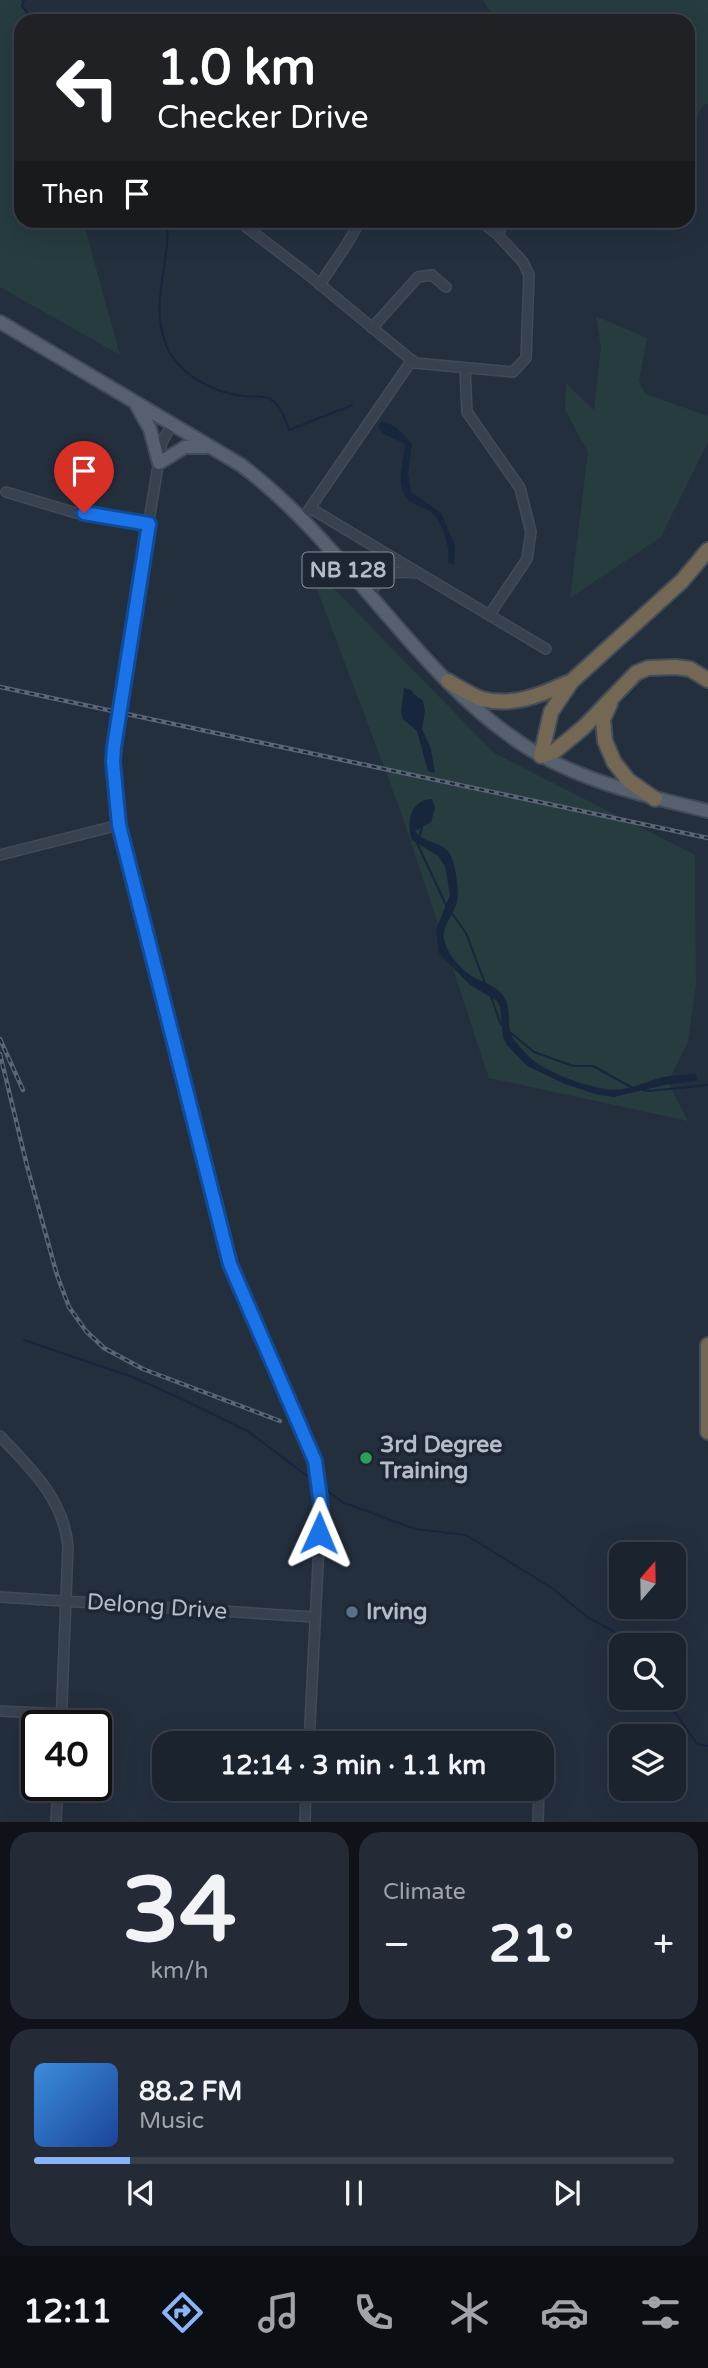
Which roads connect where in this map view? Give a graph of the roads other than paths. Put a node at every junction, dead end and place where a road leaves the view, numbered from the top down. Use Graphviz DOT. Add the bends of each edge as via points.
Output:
graph roads {
  1 [pos="247,228"];
  2 [pos="356,228"];
  3 [pos="490,228"];
  4 [pos="501,228"];
  5 [pos="497,234"];
  6 [pos="320,285"];
  7 [pos="446,287"];
  8 [pos="0,322"];
  9 [pos="372,328"];
  10 [pos="412,360"];
  11 [pos="465,368"];
  12 [pos="135,402"];
  13 [pos="172,424"];
  14 [pos="211,447"];
  15 [pos="159,463"];
  16 [pos="6,492"];
  17 [pos="306,513"];
  18 [pos="149,524"];
  19 [pos="708,550"];
  20 [pos="422,574"];
  21 [pos="370,594"];
  22 [pos="490,614"];
  23 [pos="546,649"];
  24 [pos="708,680"];
  25 [pos="448,681"];
  26 [pos="572,681"];
  27 [pos="612,700"];
  28 [pos="541,756"];
  29 [pos="655,799"];
  30 [pos="702,809"];
  31 [pos="119,825"];
  32 [pos="0,855"];
  33 [pos="708,1345"];
  34 [pos="708,1432"];
  35 [pos="0,1436"];
  36 [pos="0,1597"];
  37 [pos="66,1601"];
  38 [pos="314,1617"];
  39 [pos="62,1710"];
  40 [pos="0,1711"];
  41 [pos="21,1712"];
  42 [pos="309,1731"];
  43 [pos="57,1801"];
  44 [pos="306,1801"];
  45 [pos="539,1801"];
  46 [pos="56,1822"];
  47 [pos="305,1822"];
  48 [pos="538,1822"];
  1 -- 6 [label="street"];
  2 -- 6 [label="street"];
  3 -- 5 [label="street"];
  4 -- 5 [label="street"];
  5 -- 11 [label="street" via="523,261 529,275 526,358 513,372"];
  6 -- 9 [label="street"];
  7 -- 9 [label="street" via="432,275 418,277"];
  8 -- 12 [label="main road, NB 128"];
  9 -- 10 [label="street"];
  10 -- 11 [label="street"];
  10 -- 17 [label="street"];
  11 -- 22 [label="street" via="467,412 520,488 531,532 527,559"];
  12 -- 13 [label="main road, NB 128"];
  12 -- 15 [label="main road" via="150,429"];
  13 -- 14 [label="main road, NB 128"];
  13 -- 15 [label="street" via="162,442"];
  14 -- 15 [label="main road" via="185,447"];
  14 -- 17 [label="main road, NB 128"];
  15 -- 18 [label="street"];
  16 -- 18 [label="street" via="76,513"];
  17 -- 20 [label="street"];
  17 -- 21 [label="main road, NB 128"];
  18 -- 31 [label="street" via="114,747"];
  19 -- 26 [label="highway" via="682,581"];
  20 -- 21 [label="street" via="390,573 379,579"];
  20 -- 22 [label="street"];
  21 -- 25 [label="main road, NB 128"];
  22 -- 23 [label="street"];
  24 -- 27 [label="highway" via="690,669 648,668 636,673"];
  25 -- 26 [label="highway" via="482,699 503,701 528,699"];
  25 -- 28 [label="main road, NB 128" via="497,726"];
  26 -- 28 [label="highway" via="551,712"];
  27 -- 28 [label="highway" via="555,751"];
  27 -- 29 [label="highway" via="603,719 605,741 614,762 628,780"];
  28 -- 29 [label="main road, NB 128"];
  29 -- 30 [label="main road, NB 128"];
  31 -- 32 [label="street"];
  31 -- 38 [label="street" via="230,1264 315,1461 321,1505"];
  33 -- 34 [label="highway"];
  35 -- 37 [label="street" via="43,1482 62,1515 68,1546"];
  36 -- 37 [label="street, Delong Drive"];
  37 -- 38 [label="street, Delong Drive"];
  37 -- 39 [label="street"];
  38 -- 42 [label="street"];
  40 -- 41 [label="street"];
  43 -- 46 [label="street"];
  44 -- 47 [label="street"];
  45 -- 48 [label="street"];
}
